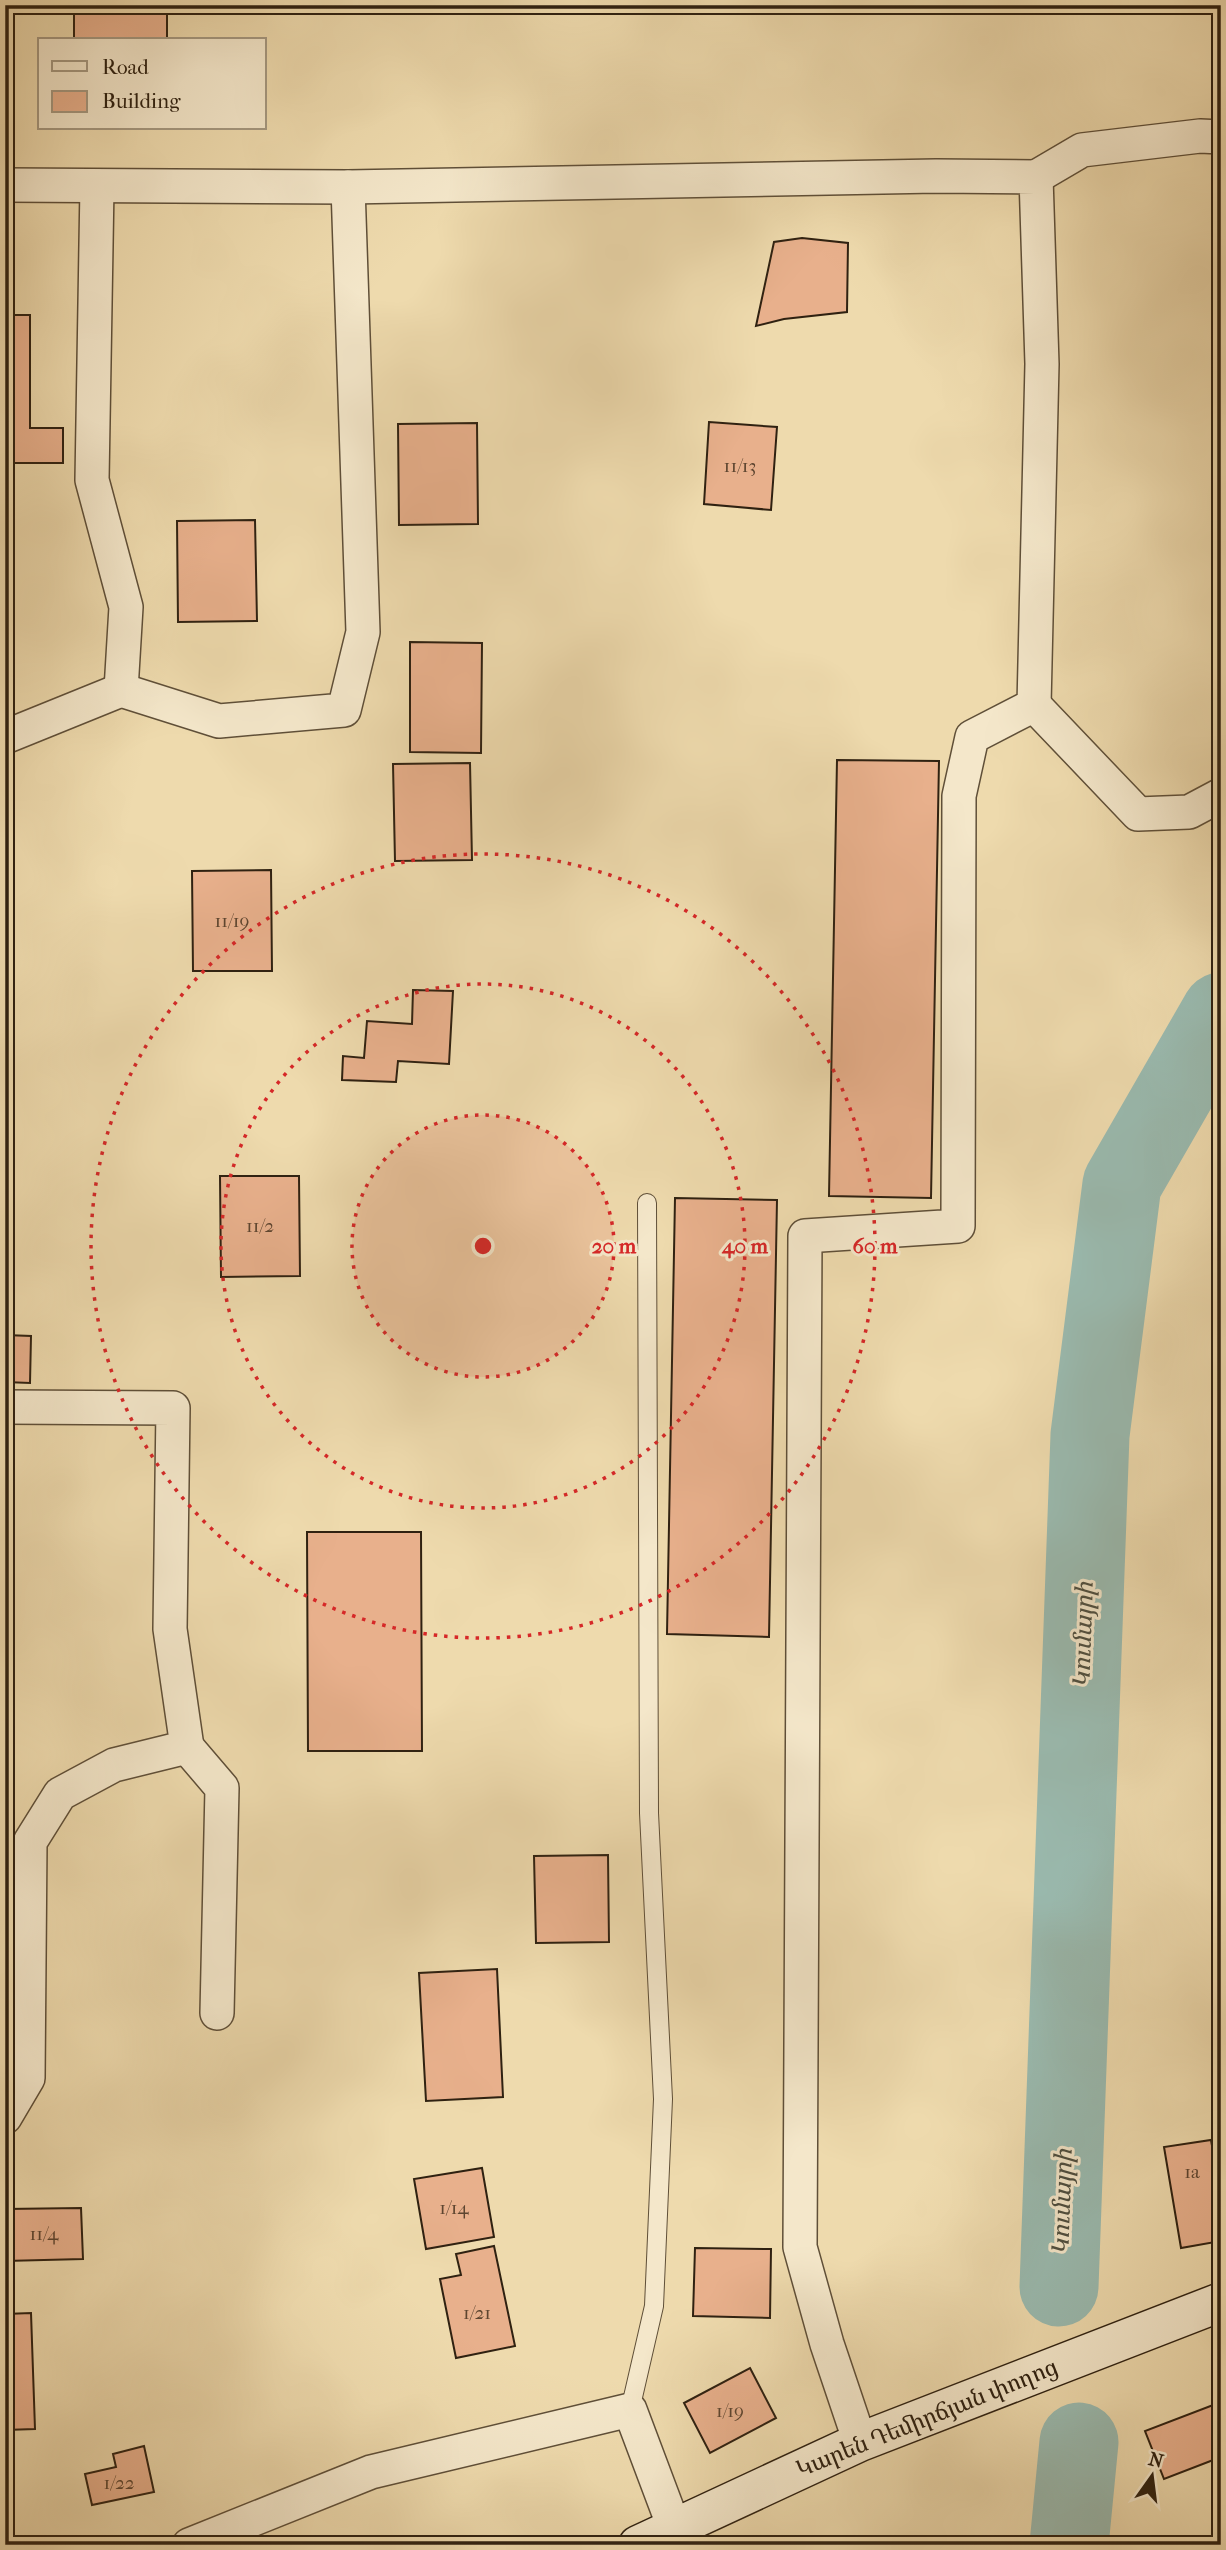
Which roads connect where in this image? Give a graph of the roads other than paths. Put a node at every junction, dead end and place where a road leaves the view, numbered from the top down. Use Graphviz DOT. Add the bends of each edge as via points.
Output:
graph roads {
  1 [pos="1221,137"];
  2 [pos="1035,177"];
  3 [pos="5,185"];
  4 [pos="97,186"];
  5 [pos="348,187"];
  6 [pos="121,690"];
  7 [pos="1034,705"];
  8 [pos="5,737"];
  9 [pos="1221,795"];
  10 [pos="647,1203"];
  11 [pos="5,1407"];
  12 [pos="187,1747"];
  13 [pos="217,2012"];
  14 [pos="5,2117"];
  15 [pos="1221,2302"];
  16 [pos="630,2410"];
  17 [pos="860,2442"];
  18 [pos="674,2528"];
  19 [pos="189,2545"];
  20 [pos="638,2545"];
  1 -- 2 [label="street" via="1082,150"];
  2 -- 5 [label="street"];
  2 -- 7 [label="street" via="1042,364"];
  3 -- 4 [label="street"];
  4 -- 5 [label="street"];
  4 -- 6 [label="street" via="92,480 126,607"];
  5 -- 6 [label="street" via="363,632 344,710 219,721"];
  6 -- 8 [label="street"];
  7 -- 9 [label="street" via="1138,814 1189,812"];
  7 -- 17 [label="street" via="972,737 959,796 958,1226 805,1236 800,2247"];
  10 -- 16 [label="lane" via="649,1813 663,2099 654,2306"];
  11 -- 12 [label="street" via="173,1408 170,1629"];
  12 -- 13 [label="street" via="222,1788"];
  12 -- 14 [label="street" via="114,1765 60,1794 30,1842 28,2078"];
  15 -- 17 [label="street, Կարեն Դեմիրճյան փողոց"];
  16 -- 18 [label="street"];
  16 -- 19 [label="street" via="371,2472"];
  17 -- 18 [label="street, Կարեն Դեմիրճյան փողոց"];
  18 -- 20 [label="street, Կարեն Դեմիրճյան փողոց"];
}
